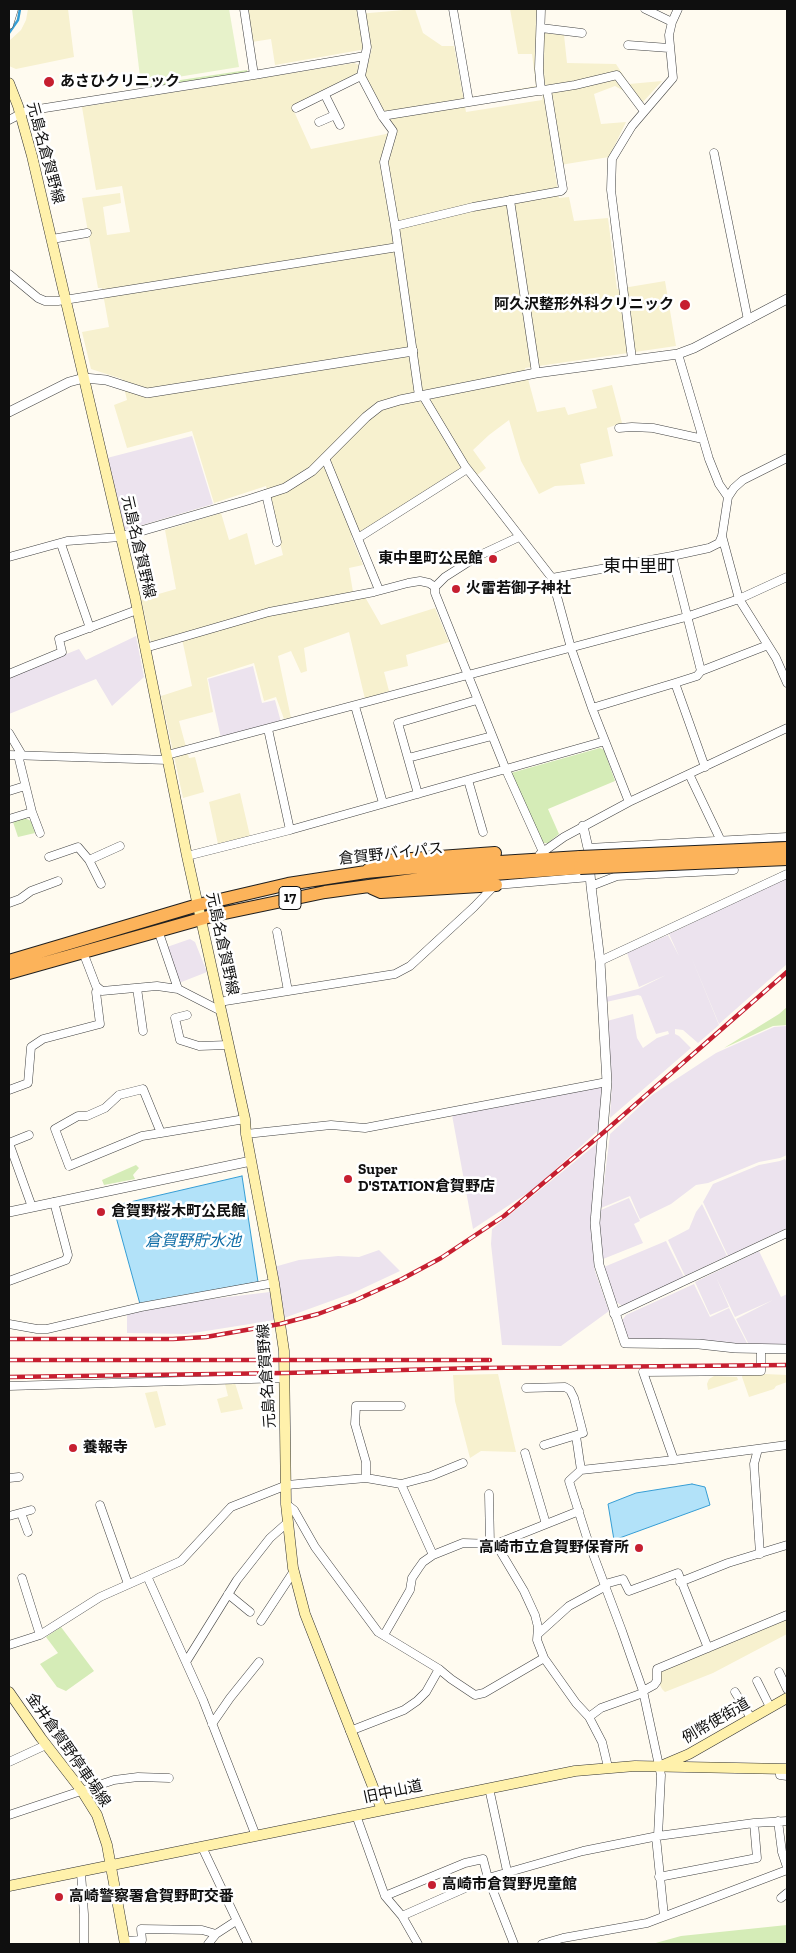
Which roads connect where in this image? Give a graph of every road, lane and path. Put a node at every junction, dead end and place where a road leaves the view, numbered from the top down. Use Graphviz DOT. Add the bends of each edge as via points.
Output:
graph roads {
  1 [pos="14,9"];
  2 [pos="244,9"];
  3 [pos="361,9"];
  4 [pos="453,9"];
  5 [pos="542,9"];
  6 [pos="645,9"];
  7 [pos="678,9"];
  8 [pos="672,22"];
  9 [pos="9,25"];
  10 [pos="541,28"];
  11 [pos="582,33"];
  12 [pos="628,45"];
  13 [pos="669,48"];
  14 [pos="365,56"];
  15 [pos="254,75"];
  16 [pos="361,76"];
  17 [pos="9,83"];
  18 [pos="544,90"];
  19 [pos="325,95"];
  20 [pos="469,102"];
  21 [pos="296,108"];
  22 [pos="644,111"];
  23 [pos="20,114"];
  24 [pos="334,114"];
  25 [pos="382,116"];
  26 [pos="9,120"];
  27 [pos="319,122"];
  28 [pos="340,125"];
  29 [pos="714,153"];
  30 [pos="510,200"];
  31 [pos="395,226"];
  32 [pos="86,233"];
  33 [pos="52,239"];
  34 [pos="398,247"];
  35 [pos="9,274"];
  36 [pos="66,299"];
  37 [pos="787,299"];
  38 [pos="748,320"];
  39 [pos="414,351"];
  40 [pos="678,354"];
  41 [pos="632,359"];
  42 [pos="536,373"];
  43 [pos="84,378"];
  44 [pos="421,396"];
  45 [pos="9,412"];
  46 [pos="618,428"];
  47 [pos="702,439"];
  48 [pos="325,458"];
  49 [pos="787,458"];
  50 [pos="468,469"];
  51 [pos="266,494"];
  52 [pos="728,497"];
  53 [pos="722,536"];
  54 [pos="120,537"];
  55 [pos="519,537"];
  56 [pos="358,538"];
  57 [pos="277,542"];
  58 [pos="61,544"];
  59 [pos="672,556"];
  60 [pos="9,557"];
  61 [pos="787,577"];
  62 [pos="552,578"];
  63 [pos="435,588"];
  64 [pos="379,590"];
  65 [pos="739,599"];
  66 [pos="137,610"];
  67 [pos="686,617"];
  68 [pos="90,628"];
  69 [pos="768,645"];
  70 [pos="145,648"];
  71 [pos="571,648"];
  72 [pos="701,671"];
  73 [pos="9,674"];
  74 [pos="467,675"];
  75 [pos="675,683"];
  76 [pos="787,683"];
  77 [pos="477,700"];
  78 [pos="355,706"];
  79 [pos="592,708"];
  80 [pos="787,728"];
  81 [pos="268,729"];
  82 [pos="9,733"];
  83 [pos="492,736"];
  84 [pos="605,741"];
  85 [pos="20,755"];
  86 [pos="9,756"];
  87 [pos="167,758"];
  88 [pos="408,758"];
  89 [pos="704,767"];
  90 [pos="506,770"];
  91 [pos="690,774"];
  92 [pos="468,780"];
  93 [pos="25,786"];
  94 [pos="9,791"];
  95 [pos="418,794"];
  96 [pos="629,802"];
  97 [pos="383,803"];
  98 [pos="32,812"];
  99 [pos="9,819"];
  100 [pos="583,826"];
  101 [pos="290,830"];
  102 [pos="483,832"];
  103 [pos="40,833"];
  104 [pos="787,836"];
  105 [pos="721,841"];
  106 [pos="120,846"];
  107 [pos="787,848"];
  108 [pos="541,853"];
  109 [pos="186,856"];
  110 [pos="49,858"];
  111 [pos="583,858"];
  112 [pos="787,859"];
  113 [pos="89,860"];
  114 [pos="734,870"];
  115 [pos="366,872"];
  116 [pos="787,874"];
  117 [pos="58,881"];
  118 [pos="590,881"];
  119 [pos="498,883"];
  120 [pos="101,884"];
  121 [pos="367,886"];
  122 [pos="9,903"];
  123 [pos="198,905"];
  124 [pos="201,919"];
  125 [pos="276,932"];
  126 [pos="160,936"];
  127 [pos="83,952"];
  128 [pos="9,961"];
  129 [pos="600,961"];
  130 [pos="9,973"];
  131 [pos="137,988"];
  132 [pos="178,989"];
  133 [pos="99,990"];
  134 [pos="288,991"];
  135 [pos="220,1006"];
  136 [pos="187,1015"];
  137 [pos="143,1031"];
  138 [pos="228,1045"];
  139 [pos="607,1082"];
  140 [pos="9,1090"];
  141 [pos="245,1119"];
  142 [pos="161,1133"];
  143 [pos="246,1134"];
  144 [pos="29,1136"];
  145 [pos="9,1143"];
  146 [pos="251,1161"];
  147 [pos="54,1202"];
  148 [pos="32,1207"];
  149 [pos="9,1212"];
  150 [pos="787,1233"];
  151 [pos="9,1281"];
  152 [pos="274,1283"];
  153 [pos="614,1314"];
  154 [pos="9,1324"];
  155 [pos="761,1349"];
  156 [pos="787,1349"];
  157 [pos="286,1378"];
  158 [pos="9,1386"];
  159 [pos="526,1388"];
  160 [pos="401,1406"];
  161 [pos="576,1436"];
  162 [pos="544,1445"];
  163 [pos="786,1447"];
  164 [pos="758,1449"];
  165 [pos="525,1453"];
  166 [pos="674,1460"];
  167 [pos="463,1463"];
  168 [pos="581,1470"];
  169 [pos="20,1477"];
  170 [pos="9,1478"];
  171 [pos="366,1478"];
  172 [pos="401,1484"];
  173 [pos="286,1485"];
  174 [pos="488,1494"];
  175 [pos="286,1504"];
  176 [pos="100,1505"];
  177 [pos="31,1510"];
  178 [pos="579,1511"];
  179 [pos="21,1513"];
  180 [pos="9,1516"];
  181 [pos="287,1523"];
  182 [pos="546,1524"];
  183 [pos="28,1532"];
  184 [pos="493,1544"];
  185 [pos="787,1545"];
  186 [pos="760,1554"];
  187 [pos="434,1556"];
  188 [pos="294,1571"];
  189 [pos="147,1576"];
  190 [pos="22,1578"];
  191 [pos="680,1582"];
  192 [pos="128,1584"];
  193 [pos="605,1585"];
  194 [pos="228,1594"];
  195 [pos="250,1612"];
  196 [pos="787,1616"];
  197 [pos="262,1621"];
  198 [pos="538,1634"];
  199 [pos="40,1635"];
  200 [pos="384,1636"];
  201 [pos="9,1645"];
  202 [pos="708,1648"];
  203 [pos="544,1658"];
  204 [pos="186,1662"];
  205 [pos="259,1662"];
  206 [pos="439,1668"];
  207 [pos="780,1672"];
  208 [pos="757,1681"];
  209 [pos="787,1688"];
  210 [pos="9,1692"];
  211 [pos="643,1692"];
  212 [pos="735,1692"];
  213 [pos="787,1698"];
  214 [pos="770,1707"];
  215 [pos="589,1717"];
  216 [pos="752,1718"];
  217 [pos="212,1724"];
  218 [pos="350,1731"];
  219 [pos="46,1745"];
  220 [pos="689,1754"];
  221 [pos="9,1762"];
  222 [pos="608,1767"];
  223 [pos="659,1767"];
  224 [pos="695,1768"];
  225 [pos="785,1771"];
  226 [pos="169,1778"];
  227 [pos="489,1788"];
  228 [pos="82,1790"];
  229 [pos="382,1810"];
  230 [pos="9,1815"];
  231 [pos="356,1815"];
  232 [pos="778,1821"];
  233 [pos="787,1821"];
  234 [pos="754,1823"];
  235 [pos="256,1836"];
  236 [pos="657,1836"];
  237 [pos="202,1848"];
  238 [pos="110,1866"];
  239 [pos="787,1869"];
  240 [pos="507,1871"];
  241 [pos="82,1873"];
  242 [pos="659,1877"];
  243 [pos="488,1878"];
  244 [pos="9,1886"];
  245 [pos="385,1896"];
  246 [pos="402,1916"];
  247 [pos="664,1916"];
  248 [pos="236,1920"];
  249 [pos="216,1934"];
  250 [pos="124,1943"];
  251 [pos="84,1944"];
  252 [pos="208,1944"];
  253 [pos="248,1944"];
  254 [pos="418,1944"];
  255 [pos="514,1944"];
  256 [pos="542,1944"];
  1 -- 9 [label="street"];
  2 -- 15 [label="street"];
  3 -- 14 [label="street" via="367,47"];
  4 -- 20 [label="street"];
  5 -- 10 [label="street"];
  6 -- 8 [label="street"];
  7 -- 8 [label="street"];
  8 -- 13 [label="street"];
  10 -- 11 [label="street"];
  10 -- 18 [label="street" via="540,69"];
  12 -- 13 [label="street"];
  13 -- 22 [label="street" via="673,78"];
  14 -- 15 [label="street"];
  14 -- 16 [label="street"];
  15 -- 23 [label="street"];
  16 -- 19 [label="street"];
  16 -- 25 [label="street"];
  17 -- 23 [label="main road, 元島名倉賀野線"];
  18 -- 20 [label="street"];
  18 -- 22 [label="street" via="576,86 617,75"];
  18 -- 30 [label="street" via="563,189"];
  19 -- 21 [label="street"];
  19 -- 24 [label="street"];
  20 -- 25 [label="street"];
  22 -- 41 [label="street" via="618,146 612,159 610,177"];
  23 -- 26 [label="street"];
  23 -- 33 [label="main road, 元島名倉賀野線"];
  24 -- 27 [label="street"];
  24 -- 28 [label="street"];
  25 -- 31 [label="street" via="393,130 384,162"];
  29 -- 38 [label="street"];
  30 -- 31 [label="street"];
  30 -- 42 [label="street"];
  31 -- 34 [label="street"];
  32 -- 33 [label="street"];
  33 -- 36 [label="main road, 元島名倉賀野線"];
  34 -- 36 [label="street"];
  34 -- 39 [label="street"];
  35 -- 36 [label="street" via="38,298 45,301"];
  36 -- 43 [label="main road, 元島名倉賀野線"];
  37 -- 38 [label="street"];
  38 -- 40 [label="street"];
  39 -- 43 [label="street" via="147,393 106,380"];
  39 -- 44 [label="street"];
  40 -- 41 [label="street"];
  40 -- 47 [label="street"];
  41 -- 42 [label="street"];
  42 -- 44 [label="street"];
  43 -- 45 [label="street" via="69,382"];
  43 -- 54 [label="main road, 元島名倉賀野線"];
  44 -- 48 [label="street" via="380,406"];
  44 -- 50 [label="street"];
  46 -- 47 [label="street" via="652,428"];
  47 -- 52 [label="street" via="719,484"];
  48 -- 51 [label="street" via="300,480"];
  48 -- 56 [label="street"];
  49 -- 52 [label="street" via="743,480"];
  50 -- 55 [label="street"];
  50 -- 56 [label="street"];
  51 -- 54 [label="street"];
  51 -- 57 [label="street"];
  52 -- 53 [label="street"];
  53 -- 59 [label="street" via="719,543 709,548"];
  53 -- 65 [label="street"];
  54 -- 58 [label="street"];
  54 -- 66 [label="main road, 元島名倉賀野線"];
  55 -- 62 [label="street"];
  55 -- 63 [label="street" via="478,556 445,577"];
  56 -- 64 [label="street"];
  58 -- 60 [label="street"];
  58 -- 68 [label="street"];
  59 -- 62 [label="street"];
  59 -- 67 [label="street"];
  61 -- 65 [label="street"];
  62 -- 71 [label="street"];
  63 -- 64 [label="street" via="420,581"];
  63 -- 74 [label="street"];
  64 -- 70 [label="street" via="269,612"];
  65 -- 67 [label="street"];
  65 -- 69 [label="street"];
  66 -- 68 [label="street"];
  66 -- 70 [label="main road, 元島名倉賀野線"];
  67 -- 71 [label="street"];
  67 -- 72 [label="street"];
  68 -- 73 [label="street" via="59,638 62,652"];
  69 -- 72 [label="street"];
  69 -- 76 [label="street"];
  70 -- 87 [label="main road, 元島名倉賀野線"];
  71 -- 74 [label="street"];
  71 -- 79 [label="street"];
  72 -- 75 [label="street"];
  74 -- 77 [label="street"];
  74 -- 78 [label="street"];
  75 -- 79 [label="street"];
  75 -- 89 [label="street"];
  77 -- 83 [label="street"];
  77 -- 88 [label="street" via="398,724"];
  78 -- 81 [label="street"];
  78 -- 97 [label="street"];
  79 -- 84 [label="street"];
  80 -- 89 [label="street"];
  81 -- 87 [label="street"];
  81 -- 101 [label="street"];
  82 -- 85 [label="street"];
  83 -- 88 [label="street"];
  83 -- 90 [label="street"];
  84 -- 90 [label="street"];
  84 -- 96 [label="street"];
  85 -- 86 [label="street"];
  85 -- 87 [label="street"];
  85 -- 93 [label="street"];
  87 -- 109 [label="main road, 元島名倉賀野線"];
  88 -- 95 [label="street"];
  89 -- 91 [label="street"];
  90 -- 92 [label="street"];
  90 -- 108 [label="street"];
  91 -- 96 [label="street"];
  91 -- 105 [label="street"];
  92 -- 95 [label="street"];
  92 -- 102 [label="street"];
  93 -- 94 [label="street"];
  93 -- 98 [label="street"];
  95 -- 97 [label="street"];
  96 -- 100 [label="street"];
  97 -- 101 [label="street"];
  98 -- 99 [label="street"];
  98 -- 103 [label="street"];
  100 -- 108 [label="street"];
  100 -- 111 [label="street"];
  101 -- 109 [label="street"];
  104 -- 105 [label="street"];
  105 -- 111 [label="street"];
  106 -- 113 [label="street"];
  107 -- 111 [label="highway, 倉賀野バイパス / 17, bridge"];
  108 -- 115 [label="highway" via="472,854 384,861"];
  109 -- 123 [label="main road, 元島名倉賀野線"];
  110 -- 113 [label="street" via="78,847"];
  111 -- 112 [label="highway, 倉賀野バイパス / 17, bridge"];
  111 -- 115 [label="highway, 倉賀野バイパス / 17"];
  111 -- 118 [label="street"];
  111 -- 121 [label="highway, 倉賀野バイパス / 17"];
  113 -- 120 [label="street"];
  114 -- 118 [label="street" via="617,876"];
  115 -- 123 [label="highway, 倉賀野バイパス / 17" via="288,884"];
  116 -- 129 [label="street"];
  117 -- 122 [label="street"];
  118 -- 119 [label="street"];
  118 -- 129 [label="street"];
  119 -- 121 [label="highway" via="381,892"];
  119 -- 134 [label="street" via="410,966 394,974"];
  121 -- 124 [label="highway, 倉賀野バイパス / 17" via="288,898"];
  123 -- 124 [label="main road, 元島名倉賀野線"];
  123 -- 128 [label="highway, 倉賀野バイパス / 17"];
  124 -- 127 [label="highway, 倉賀野バイパス / 17"];
  124 -- 135 [label="main road, 元島名倉賀野線"];
  125 -- 134 [label="street"];
  126 -- 132 [label="street"];
  127 -- 130 [label="highway, 倉賀野バイパス / 17"];
  127 -- 133 [label="street"];
  129 -- 139 [label="street"];
  131 -- 132 [label="street" via="158,986"];
  131 -- 133 [label="street"];
  131 -- 137 [label="street"];
  132 -- 135 [label="street"];
  133 -- 140 [label="street" via="96,992 100,1024 43,1039 31,1047 28,1083"];
  134 -- 135 [label="street"];
  135 -- 138 [label="main road, 元島名倉賀野線"];
  136 -- 138 [label="street" via="176,1018 180,1040 199,1046"];
  138 -- 141 [label="main road, 元島名倉賀野線"];
  139 -- 143 [label="street" via="365,1128 331,1125"];
  139 -- 153 [label="street" via="595,1223 599,1265"];
  141 -- 142 [label="street"];
  141 -- 143 [label="main road, 元島名倉賀野線"];
  142 -- 142 [label="street" via="142,1136 69,1166 55,1128 78,1116 87,1116 105,1108 119,1095 143,1089"];
  143 -- 146 [label="main road, 元島名倉賀野線"];
  144 -- 145 [label="street"];
  145 -- 148 [label="street"];
  146 -- 147 [label="street"];
  146 -- 152 [label="main road, 元島名倉賀野線"];
  147 -- 148 [label="street"];
  147 -- 151 [label="street" via="68,1255 66,1260"];
  148 -- 149 [label="street"];
  150 -- 153 [label="street"];
  152 -- 154 [label="street" via="47,1328"];
  152 -- 157 [label="main road, 元島名倉賀野線"];
  153 -- 155 [label="street" via="624,1343"];
  155 -- 156 [label="street"];
  155 -- 166 [label="street" via="761,1371 643,1372"];
  157 -- 158 [label="street"];
  157 -- 173 [label="main road, 元島名倉賀野線"];
  159 -- 161 [label="street" via="565,1387 570,1390 583,1433"];
  160 -- 171 [label="street" via="356,1406 355,1424 366,1462"];
  161 -- 162 [label="street"];
  161 -- 168 [label="street"];
  163 -- 164 [label="street"];
  164 -- 166 [label="street"];
  164 -- 186 [label="street" via="754,1464"];
  165 -- 182 [label="street"];
  166 -- 168 [label="street"];
  167 -- 172 [label="street"];
  168 -- 178 [label="street" via="569,1481"];
  169 -- 170 [label="street"];
  171 -- 172 [label="street"];
  171 -- 173 [label="street"];
  172 -- 187 [label="street"];
  173 -- 175 [label="main road, 元島名倉賀野線"];
  173 -- 189 [label="street" via="231,1507 180,1561"];
  174 -- 184 [label="street"];
  175 -- 181 [label="main road, 元島名倉賀野線"];
  175 -- 200 [label="street" via="294,1510 315,1548"];
  176 -- 192 [label="street"];
  177 -- 179 [label="street"];
  178 -- 182 [label="street"];
  178 -- 193 [label="street"];
  179 -- 180 [label="street"];
  179 -- 183 [label="street"];
  181 -- 188 [label="main road, 元島名倉賀野線"];
  181 -- 194 [label="street" via="270,1538"];
  182 -- 184 [label="street"];
  184 -- 187 [label="street" via="463,1543"];
  184 -- 198 [label="street" via="524,1591 537,1621"];
  185 -- 186 [label="street"];
  186 -- 191 [label="street"];
  187 -- 200 [label="street" via="418,1568 410,1590"];
  188 -- 197 [label="street"];
  188 -- 218 [label="main road, 元島名倉賀野線" via="305,1614"];
  189 -- 192 [label="street"];
  189 -- 204 [label="street"];
  190 -- 199 [label="street"];
  191 -- 193 [label="street" via="678,1573 629,1591 623,1579"];
  191 -- 202 [label="street"];
  192 -- 199 [label="street" via="100,1597"];
  193 -- 198 [label="street" via="569,1606"];
  193 -- 211 [label="street"];
  194 -- 195 [label="street"];
  194 -- 204 [label="street"];
  196 -- 202 [label="street"];
  198 -- 203 [label="street"];
  199 -- 201 [label="street"];
  200 -- 206 [label="street"];
  202 -- 211 [label="street" via="657,1669 657,1681"];
  203 -- 206 [label="street" via="478,1695"];
  203 -- 215 [label="street"];
  204 -- 217 [label="street"];
  205 -- 217 [label="street"];
  206 -- 218 [label="street" via="417,1701 404,1710"];
  207 -- 209 [label="street"];
  208 -- 214 [label="street"];
  210 -- 219 [label="main road, 金井倉賀野停車場線"];
  211 -- 215 [label="street" via="600,1708"];
  211 -- 223 [label="street"];
  212 -- 216 [label="street"];
  213 -- 214 [label="main road, 例幣使街道"];
  214 -- 216 [label="main road, 例幣使街道"];
  215 -- 222 [label="street" via="602,1742"];
  216 -- 220 [label="main road, 例幣使街道"];
  217 -- 235 [label="street"];
  218 -- 229 [label="main road, 元島名倉賀野線"];
  219 -- 221 [label="street"];
  219 -- 228 [label="main road, 金井倉賀野停車場線"];
  220 -- 223 [label="main road, 例幣使街道"];
  220 -- 224 [label="main road"];
  222 -- 223 [label="main road, 旧中山道"];
  222 -- 227 [label="main road, 旧中山道"];
  223 -- 224 [label="main road, 旧中山道"];
  223 -- 236 [label="street"];
  224 -- 225 [label="main road, 旧中山道"];
  226 -- 228 [label="street" via="114,1780"];
  227 -- 229 [label="main road, 旧中山道"];
  227 -- 240 [label="street"];
  228 -- 230 [label="street"];
  228 -- 238 [label="main road, 金井倉賀野停車場線" via="100,1823"];
  229 -- 231 [label="main road, 旧中山道"];
  231 -- 235 [label="main road, 旧中山道"];
  231 -- 245 [label="street"];
  232 -- 233 [label="street"];
  232 -- 234 [label="street"];
  232 -- 239 [label="street"];
  234 -- 236 [label="street"];
  234 -- 242 [label="street" via="757,1858"];
  235 -- 237 [label="main road, 旧中山道"];
  236 -- 240 [label="street"];
  236 -- 242 [label="street"];
  237 -- 238 [label="main road, 旧中山道"];
  237 -- 248 [label="street"];
  238 -- 241 [label="main road, 旧中山道"];
  238 -- 250 [label="main road, 金井倉賀野停車場線"];
  239 -- 247 [label="street"];
  240 -- 243 [label="street"];
  241 -- 244 [label="main road, 旧中山道"];
  241 -- 251 [label="street"];
  242 -- 247 [label="street"];
  243 -- 245 [label="street" via="483,1859 465,1863"];
  243 -- 246 [label="street"];
  243 -- 255 [label="street"];
  245 -- 246 [label="street"];
  246 -- 254 [label="street"];
  247 -- 256 [label="street" via="647,1924"];
  248 -- 249 [label="street"];
  248 -- 253 [label="street"];
  249 -- 250 [label="street" via="202,1930 141,1929 142,1940"];
  249 -- 252 [label="street"];
}
